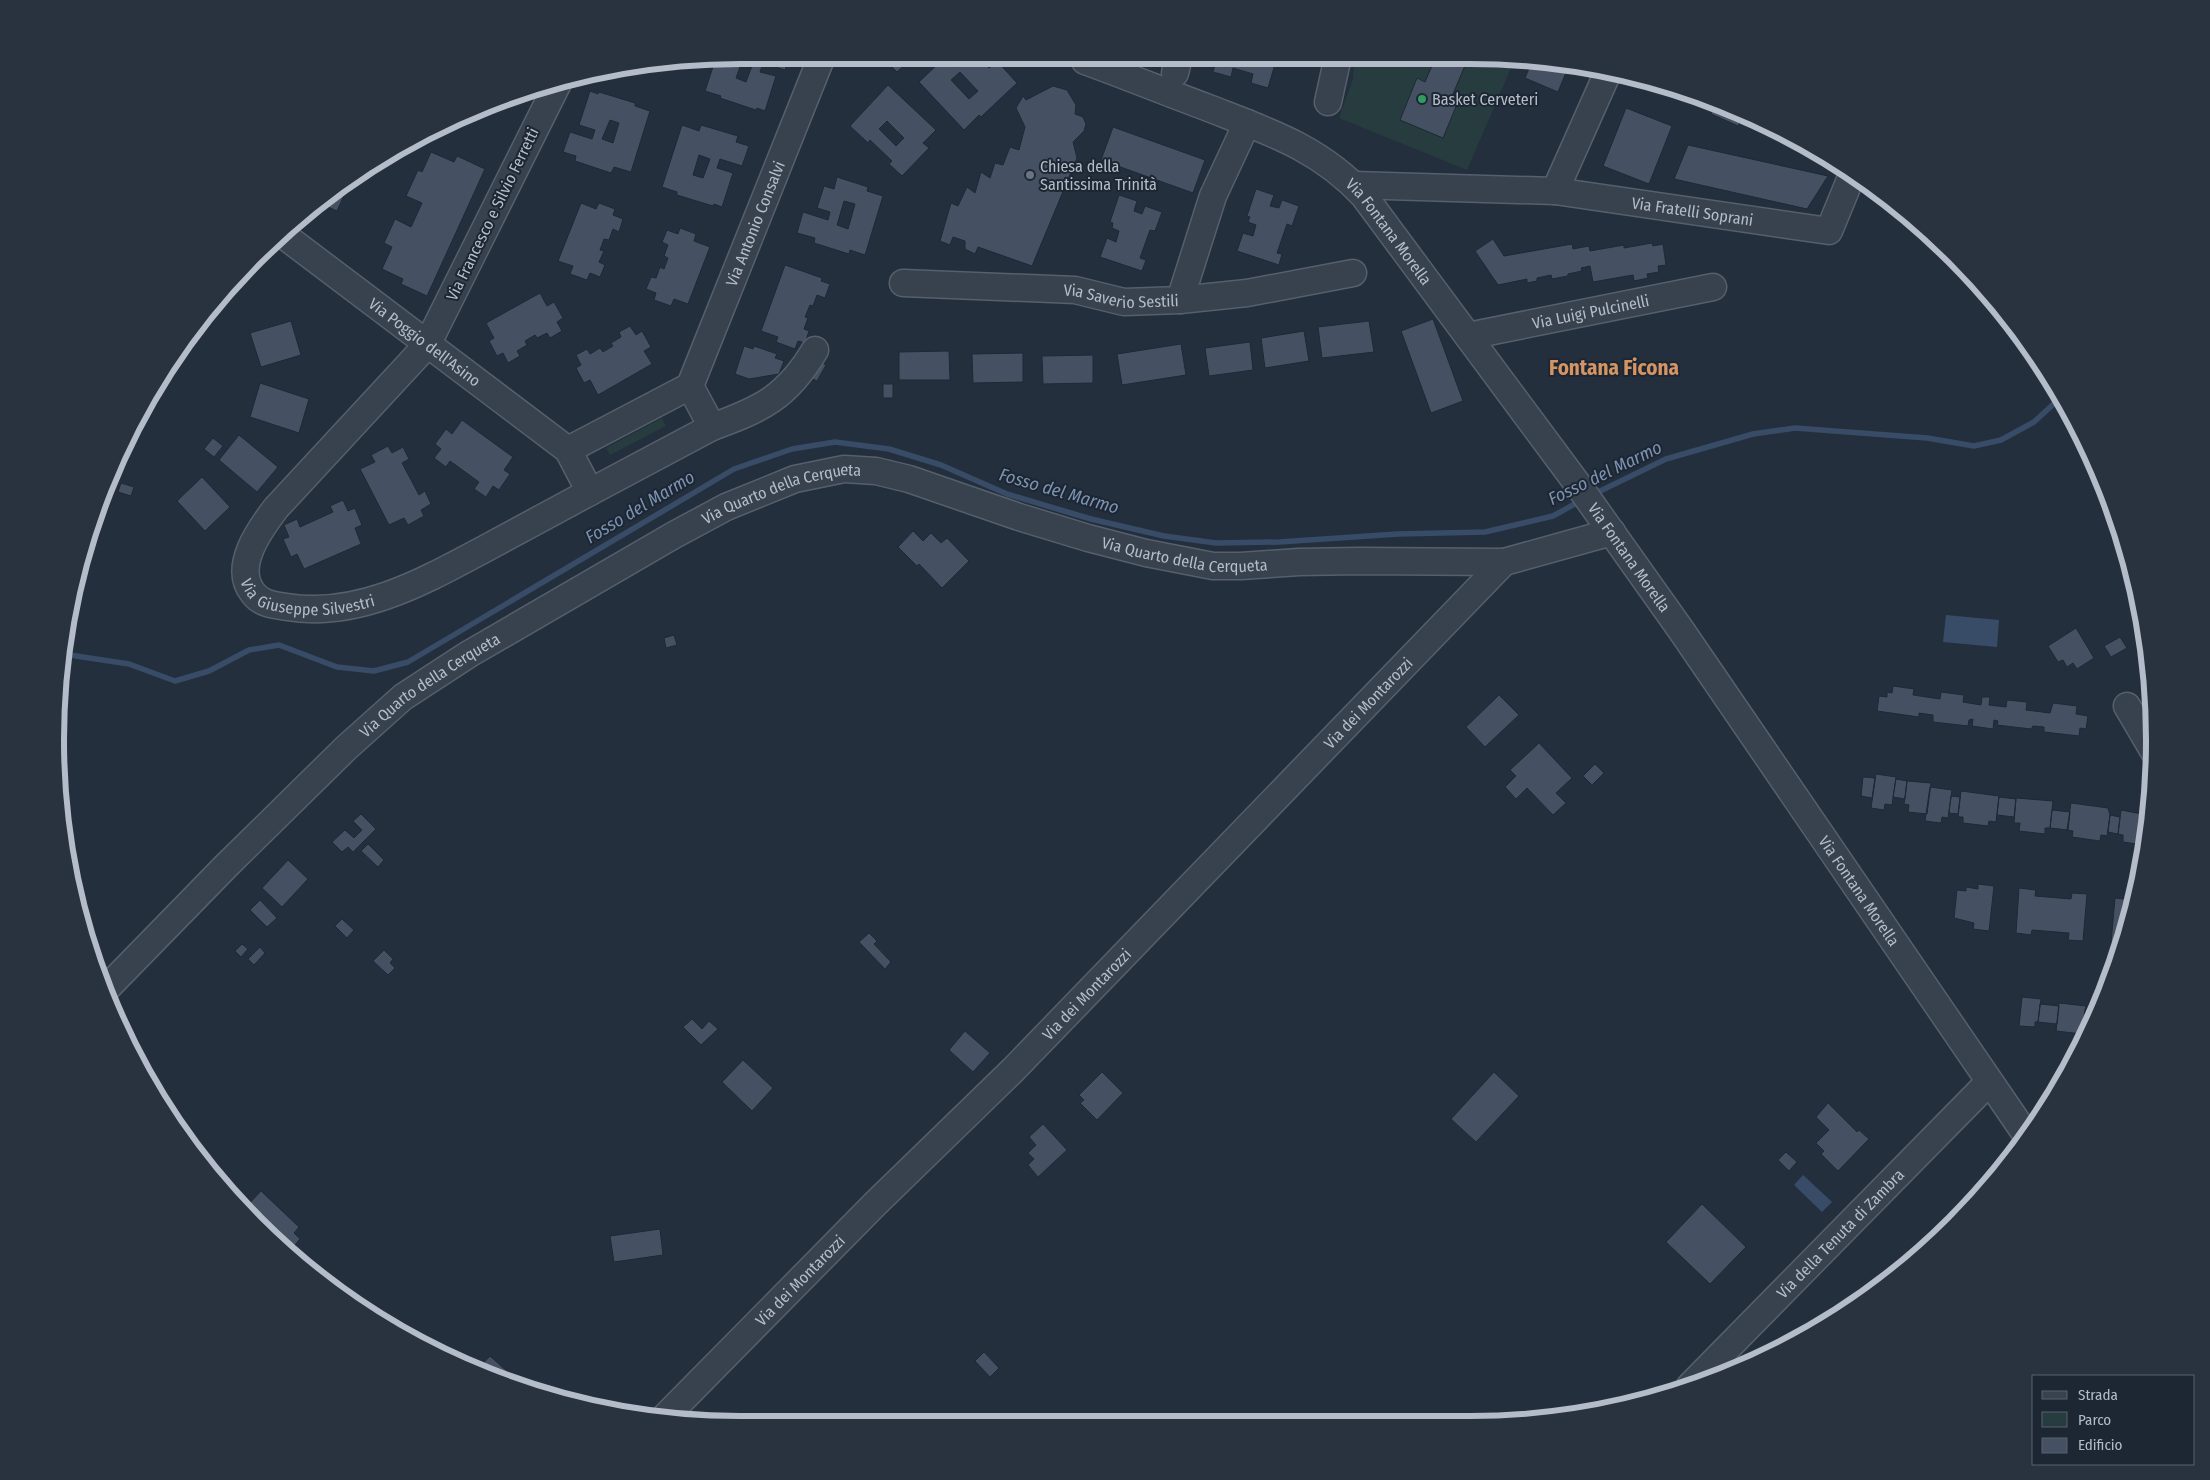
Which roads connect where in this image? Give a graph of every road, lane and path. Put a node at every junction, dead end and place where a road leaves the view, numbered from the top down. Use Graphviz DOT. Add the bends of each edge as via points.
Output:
graph roads {
  1 [pos="819,64"];
  2 [pos="1093,64"];
  3 [pos="1336,64"];
  4 [pos="1605,78"];
  5 [pos="554,90"];
  6 [pos="1328,102"];
  7 [pos="1247,123"];
  8 [pos="1850,181"];
  9 [pos="1354,185"];
  10 [pos="1555,191"];
  11 [pos="287,238"];
  12 [pos="1353,273"];
  13 [pos="904,283"];
  14 [pos="1713,287"];
  15 [pos="1180,300"];
  16 [pos="1468,336"];
  17 [pos="427,345"];
  18 [pos="815,350"];
  19 [pos="690,386"];
  20 [pos="712,428"];
  21 [pos="568,450"];
  22 [pos="590,492"];
  23 [pos="1606,525"];
  24 [pos="1504,562"];
  25 [pos="2127,706"];
  26 [pos="2146,738"];
  27 [pos="110,985"];
  28 [pos="1989,1082"];
  29 [pos="2023,1130"];
  30 [pos="1701,1375"];
  31 [pos="670,1412"];
  1 -- 19 [label="street, Via Antonio Consalvi"];
  2 -- 7 [label="street, Via Fontana Morella"];
  3 -- 6 [label="street"];
  4 -- 10 [label="street"];
  5 -- 17 [label="street, Via Francesco e Silvio Ferretti"];
  7 -- 9 [label="street, Via Fontana Morella" via="1312,152"];
  7 -- 15 [label="street, Via Saverio Sestili" via="1213,196"];
  8 -- 10 [label="street, Via Fratelli Soprani" via="1831,224"];
  9 -- 10 [label="street, Via Fratelli Soprani"];
  9 -- 16 [label="street, Via Fontana Morella"];
  11 -- 17 [label="street, Via Poggio dell'Asino"];
  12 -- 15 [label="street"];
  13 -- 15 [label="street, Via Saverio Sestili" via="1075,290 1124,302"];
  14 -- 16 [label="street, Via Luigi Pulcinelli"];
  16 -- 23 [label="street, Via Fontana Morella"];
  17 -- 21 [label="street, Via Poggio dell'Asino"];
  17 -- 22 [label="street, Via Giuseppe Silvestri" via="265,523 249,554 246,570 247,583 256,596 271,604 314,610 381,598 454,565"];
  18 -- 20 [label="street, Via Giuseppe Silvestri" via="793,381 775,398"];
  19 -- 20 [label="street"];
  19 -- 21 [label="street"];
  20 -- 22 [label="street, Via Giuseppe Silvestri"];
  21 -- 22 [label="street"];
  23 -- 24 [label="street, Via Quarto della Cerqueta"];
  23 -- 28 [label="street, Via Fontana Morella"];
  24 -- 27 [label="street, Via Quarto della Cerqueta" via="1359,561 1213,566 1088,538 876,470 844,469 795,479 726,507 674,534 469,654 403,697 226,866"];
  24 -- 31 [label="street, Via dei Montarozzi" via="1013,1070"];
  25 -- 26 [label="street"];
  28 -- 29 [label="street, Via Fontana Morella"];
  28 -- 30 [label="street, Via della Tenuta di Zambra"];
}
